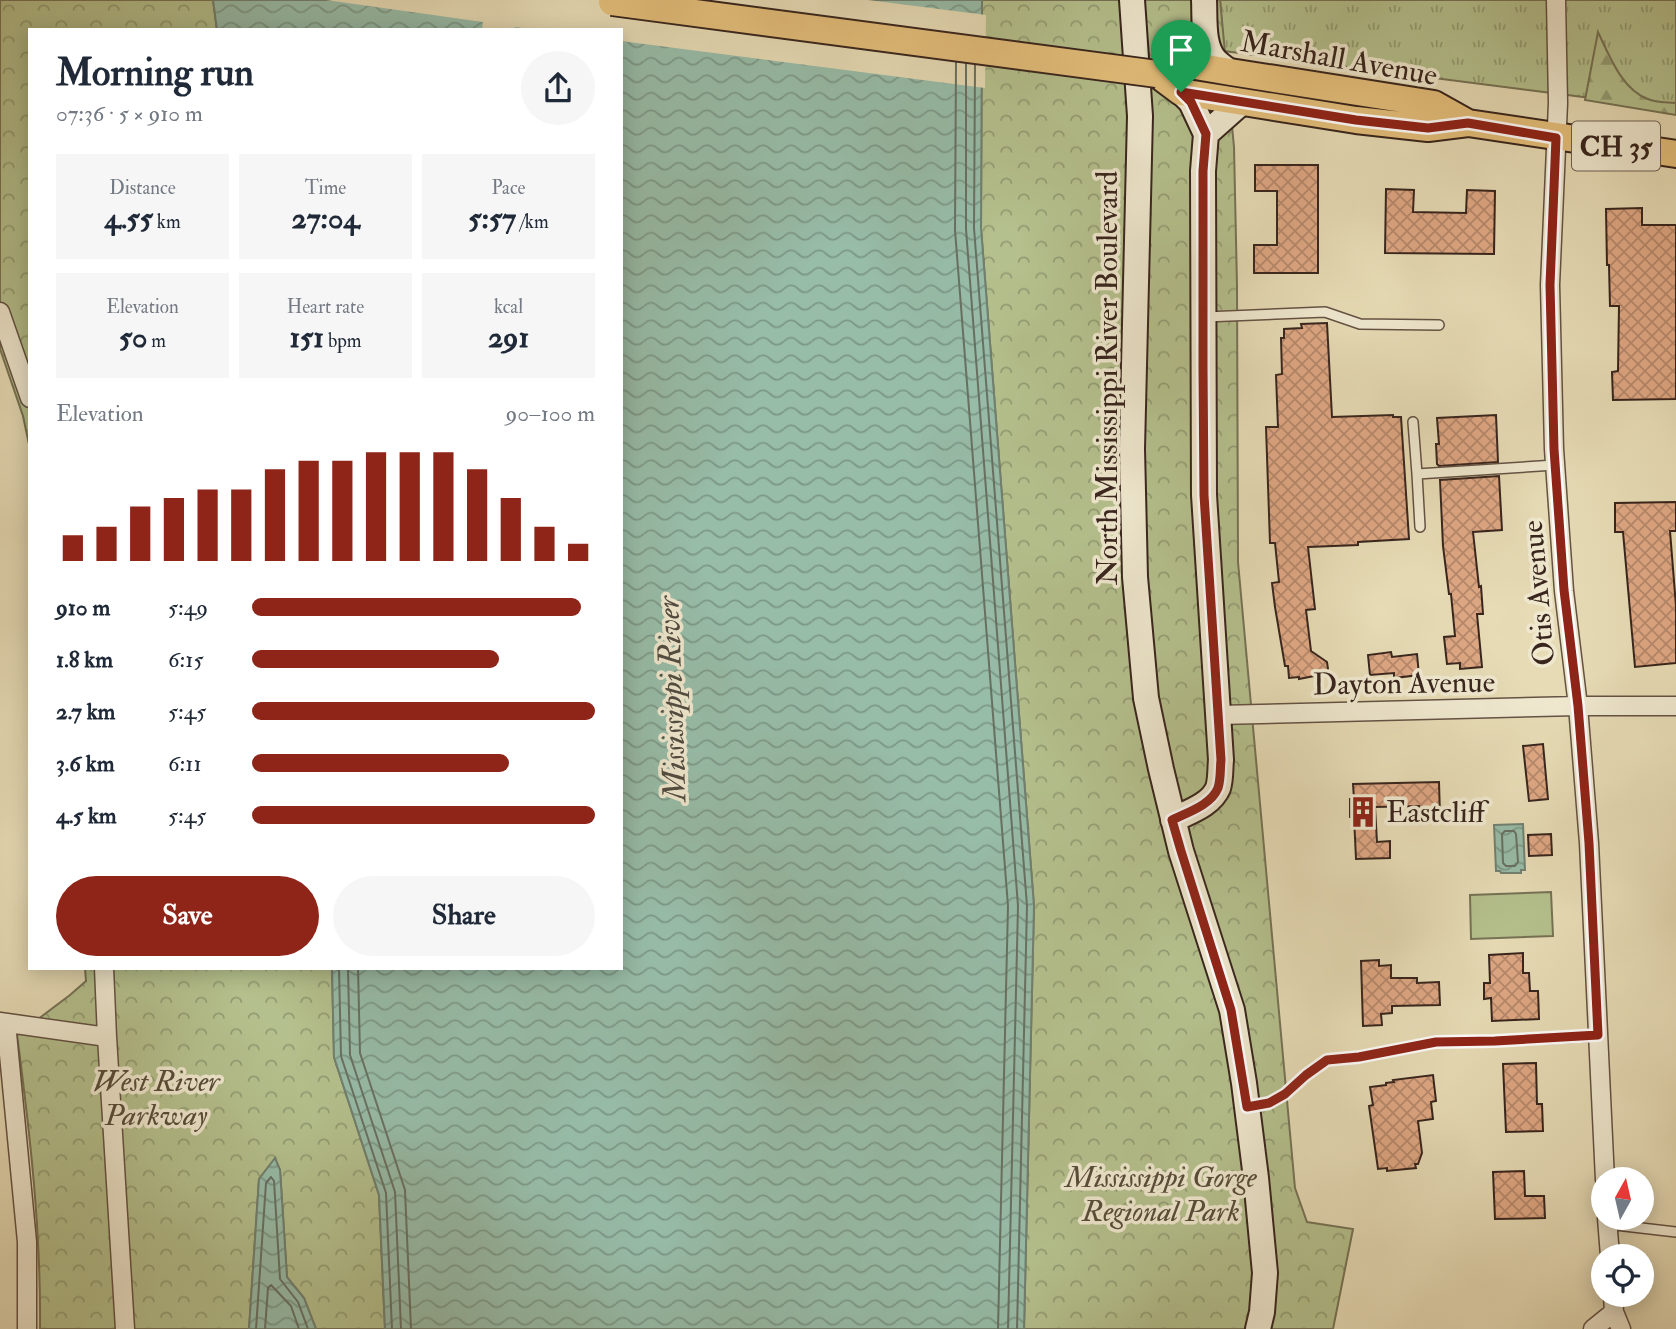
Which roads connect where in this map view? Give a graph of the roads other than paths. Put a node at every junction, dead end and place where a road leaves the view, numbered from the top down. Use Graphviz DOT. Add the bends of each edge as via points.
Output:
graph roads {
  1 [pos="1132,0"];
  2 [pos="1204,0"];
  3 [pos="1556,0"];
  4 [pos="606,1"];
  5 [pos="1205,27"];
  6 [pos="1168,68"];
  7 [pos="1230,72"];
  8 [pos="1181,92"];
  9 [pos="1242,102"];
  10 [pos="1468,123"];
  11 [pos="1206,134"];
  12 [pos="1556,138"];
  13 [pos="1676,154"];
  14 [pos="0,312"];
  15 [pos="1203,317"];
  16 [pos="1439,325"];
  17 [pos="28,392"];
  18 [pos="1413,422"];
  19 [pos="1555,465"];
  20 [pos="1417,474"];
  21 [pos="1420,527"];
  22 [pos="1578,706"];
  23 [pos="1676,706"];
  24 [pos="1218,715"];
  25 [pos="1172,820"];
  26 [pos="104,970"];
  27 [pos="3,1022"];
  28 [pos="1598,1035"];
  29 [pos="107,1037"];
  30 [pos="1247,1107"];
  31 [pos="1604,1167"];
  32 [pos="1654,1228"];
  33 [pos="1676,1232"];
  34 [pos="1616,1312"];
  35 [pos="27,1329"];
  36 [pos="125,1329"];
  37 [pos="1258,1329"];
  38 [pos="1593,1329"];
  1 -- 25 [label="street, North Mississippi River Boulevard" via="1140,116 1132,449 1135,577 1146,698"];
  2 -- 5 [label="street"];
  3 -- 12 [label="street, Otis Avenue"];
  4 -- 6 [label="main road, Marshall Avenue / CH 35, bridge"];
  5 -- 6 [label="street"];
  5 -- 7 [label="street" via="1214,60"];
  6 -- 7 [label="main road, Marshall Avenue / CH 35"];
  6 -- 8 [label="main road, Marshall Avenue / CH 35"];
  7 -- 10 [label="main road, Marshall Avenue / CH 35" via="1434,104"];
  8 -- 9 [label="main road, Marshall Avenue / CH 35"];
  8 -- 11 [label="street"];
  9 -- 10 [label="main road, Marshall Avenue / CH 35" via="1428,128"];
  9 -- 11 [label="street"];
  10 -- 12 [label="main road, Marshall Avenue / CH 35"];
  11 -- 15 [label="street"];
  12 -- 13 [label="main road, Marshall Avenue / CH 35"];
  12 -- 19 [label="street, Otis Avenue" via="1550,285"];
  14 -- 17 [label="street"];
  15 -- 16 [label="lane" via="1325,312 1360,324"];
  15 -- 24 [label="street" via="1204,495"];
  18 -- 20 [label="lane"];
  19 -- 20 [label="lane"];
  19 -- 22 [label="street, Otis Avenue"];
  20 -- 21 [label="lane"];
  22 -- 23 [label="street, Dayton Avenue"];
  22 -- 24 [label="street, Dayton Avenue"];
  22 -- 28 [label="street, Otis Avenue"];
  24 -- 25 [label="street" via="1219,785 1204,804"];
  25 -- 30 [label="street, North Mississippi River Boulevard" via="1231,1010"];
  26 -- 29 [label="street"];
  27 -- 29 [label="street"];
  27 -- 35 [label="street" via="27,1242"];
  28 -- 30 [label="lane" via="1436,1042 1327,1060 1285,1094"];
  28 -- 31 [label="street, Otis Avenue"];
  29 -- 36 [label="street"];
  30 -- 37 [label="street, North Mississippi River Boulevard" via="1265,1273"];
  32 -- 33 [label="lane"];
  34 -- 38 [label="street"];
}
